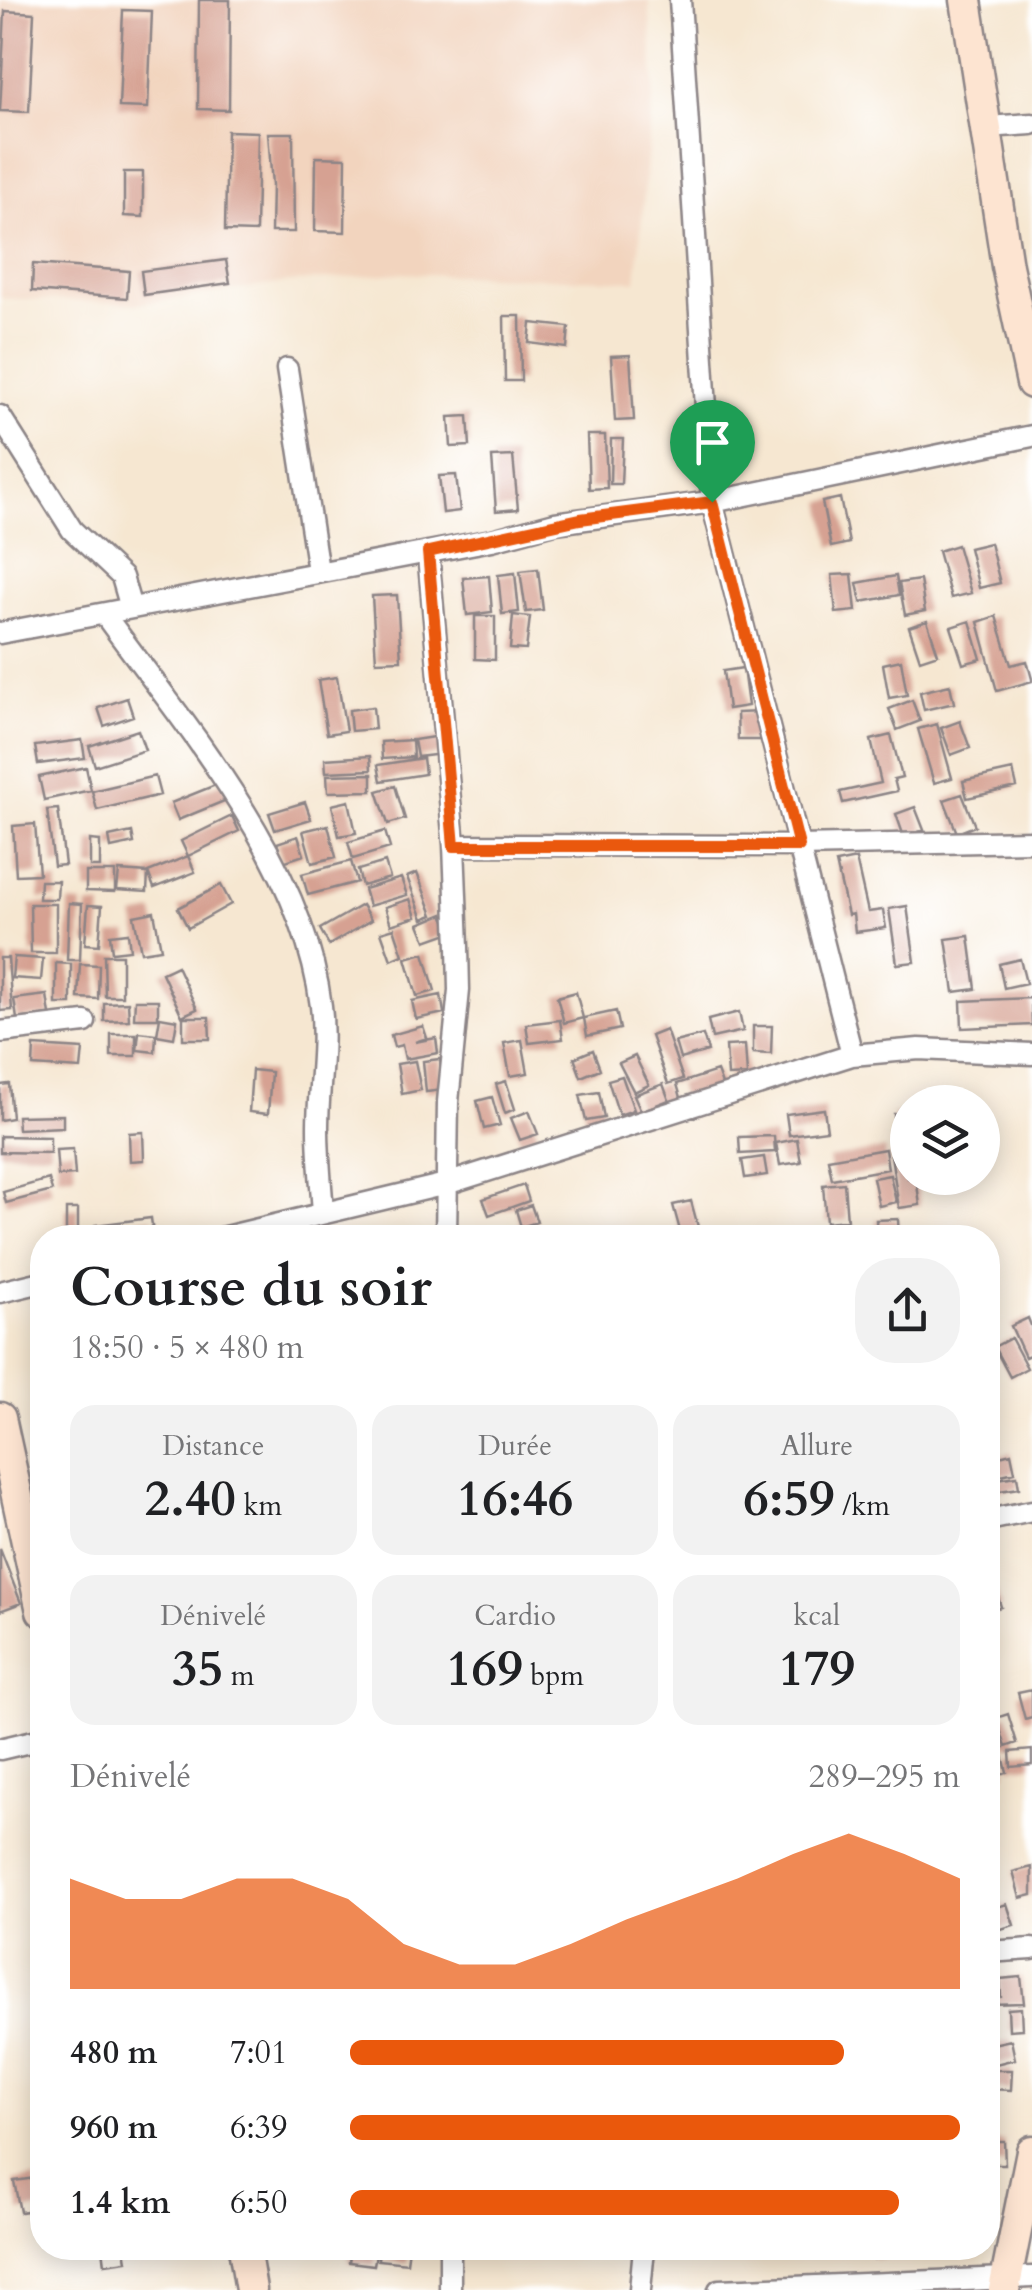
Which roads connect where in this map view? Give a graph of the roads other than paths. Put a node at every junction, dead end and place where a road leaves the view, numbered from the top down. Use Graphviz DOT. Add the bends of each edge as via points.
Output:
graph roads {
  1 [pos="680,0"];
  2 [pos="966,0"];
  3 [pos="1032,124"];
  4 [pos="986,128"];
  5 [pos="286,369"];
  6 [pos="1032,383"];
  7 [pos="0,416"];
  8 [pos="1032,436"];
  9 [pos="712,502"];
  10 [pos="428,552"];
  11 [pos="318,571"];
  12 [pos="132,608"];
  13 [pos="104,614"];
  14 [pos="0,632"];
  15 [pos="1032,841"];
  16 [pos="454,846"];
  17 [pos="799,846"];
  18 [pos="85,1022"];
  19 [pos="0,1032"];
  20 [pos="1032,1054"];
  21 [pos="852,1055"];
  22 [pos="446,1184"];
  23 [pos="323,1212"];
  24 [pos="272,1225"];
  25 [pos="446,1225"];
  26 [pos="30,1285"];
  27 [pos="0,1292"];
  28 [pos="0,1418"];
  29 [pos="1032,1512"];
  30 [pos="1000,1518"];
  31 [pos="30,1555"];
  32 [pos="30,1742"];
  33 [pos="0,1748"];
  34 [pos="1032,1949"];
  35 [pos="1000,1951"];
  36 [pos="1032,2151"];
  37 [pos="246,2260"];
  38 [pos="450,2260"];
  39 [pos="643,2260"];
  40 [pos="1014,2282"];
  41 [pos="251,2290"];
  42 [pos="450,2290"];
  43 [pos="640,2290"];
  44 [pos="718,2290"];
  1 -- 9 [label="street"];
  2 -- 4 [label="street"];
  3 -- 4 [label="street"];
  4 -- 6 [label="street"];
  5 -- 11 [label="street"];
  7 -- 12 [label="street" via="72,530 122,577"];
  8 -- 9 [label="street"];
  9 -- 10 [label="street" via="594,516"];
  9 -- 17 [label="street"];
  10 -- 11 [label="street"];
  10 -- 16 [label="street"];
  11 -- 12 [label="street"];
  12 -- 13 [label="street"];
  13 -- 14 [label="street"];
  13 -- 23 [label="street" via="236,800 305,937 321,1010"];
  15 -- 17 [label="street"];
  16 -- 17 [label="street"];
  16 -- 22 [label="street" via="459,990"];
  17 -- 21 [label="street"];
  18 -- 19 [label="street"];
  20 -- 21 [label="street" via="919,1049"];
  21 -- 22 [label="street"];
  22 -- 23 [label="street"];
  22 -- 25 [label="street"];
  23 -- 24 [label="street"];
  26 -- 27 [label="street"];
  28 -- 31 [label="street"];
  29 -- 30 [label="street"];
  32 -- 33 [label="street"];
  34 -- 35 [label="street"];
  36 -- 40 [label="street"];
  37 -- 41 [label="street"];
  38 -- 42 [label="street"];
  39 -- 43 [label="street"];
  40 -- 44 [label="street"];
}
